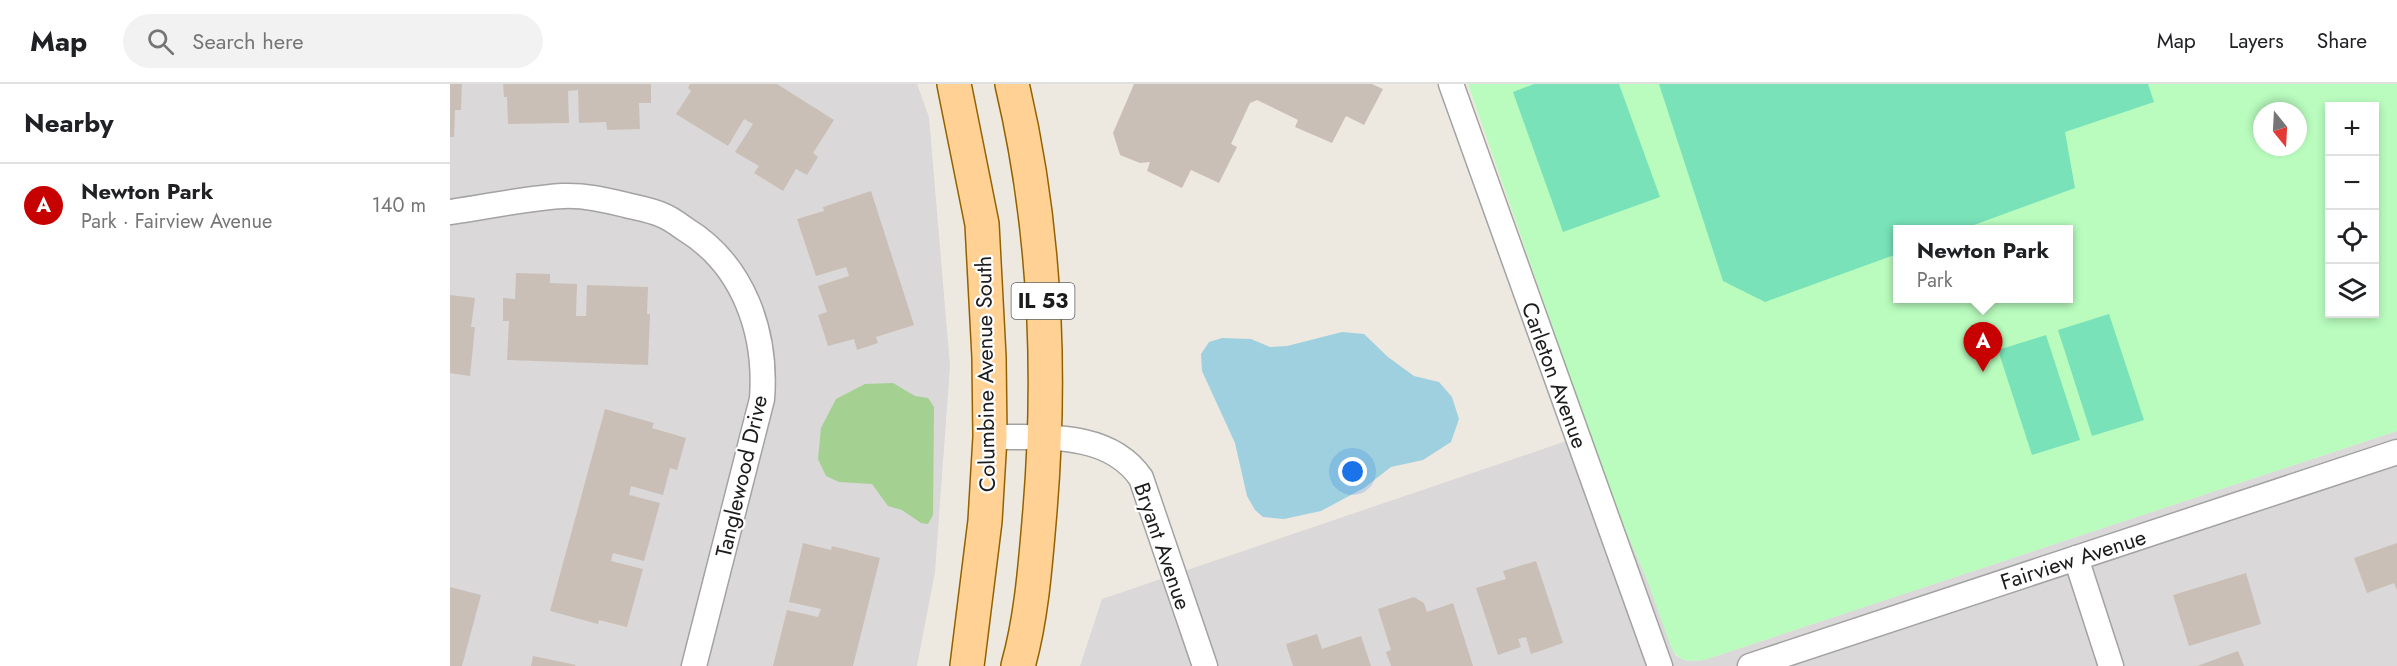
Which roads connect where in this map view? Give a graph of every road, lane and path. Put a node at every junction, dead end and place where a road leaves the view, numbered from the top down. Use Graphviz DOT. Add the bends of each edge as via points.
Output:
graph roads {
  1 [pos="954,84"];
  2 [pos="1012,84"];
  3 [pos="1451,84"];
  4 [pos="450,212"];
  5 [pos="990,438"];
  6 [pos="1045,438"];
  7 [pos="2397,452"];
  8 [pos="2076,558"];
  9 [pos="694,666"];
  10 [pos="967,666"];
  11 [pos="1018,666"];
  12 [pos="1205,666"];
  13 [pos="1660,666"];
  14 [pos="1750,666"];
  15 [pos="2111,666"];
  1 -- 5 [label="main road, Columbine Avenue South" via="982,224"];
  2 -- 6 [label="main road, IL 53" via="1029,165 1042,264"];
  3 -- 13 [label="street, Carleton Avenue"];
  4 -- 9 [label="street, Tanglewood Drive" via="564,196 595,197 662,215 698,237 734,277 755,320 761,345 762,399"];
  5 -- 6 [label="street, Bryant Avenue"];
  5 -- 10 [label="main road, Columbine Avenue South" via="984,532"];
  6 -- 11 [label="main road, IL 53" via="1037,550"];
  6 -- 12 [label="street, Bryant Avenue" via="1083,441 1112,450 1131,464 1141,478"];
  7 -- 8 [label="street, Fairview Avenue"];
  8 -- 14 [label="street, Fairview Avenue"];
  8 -- 15 [label="street"];
}
